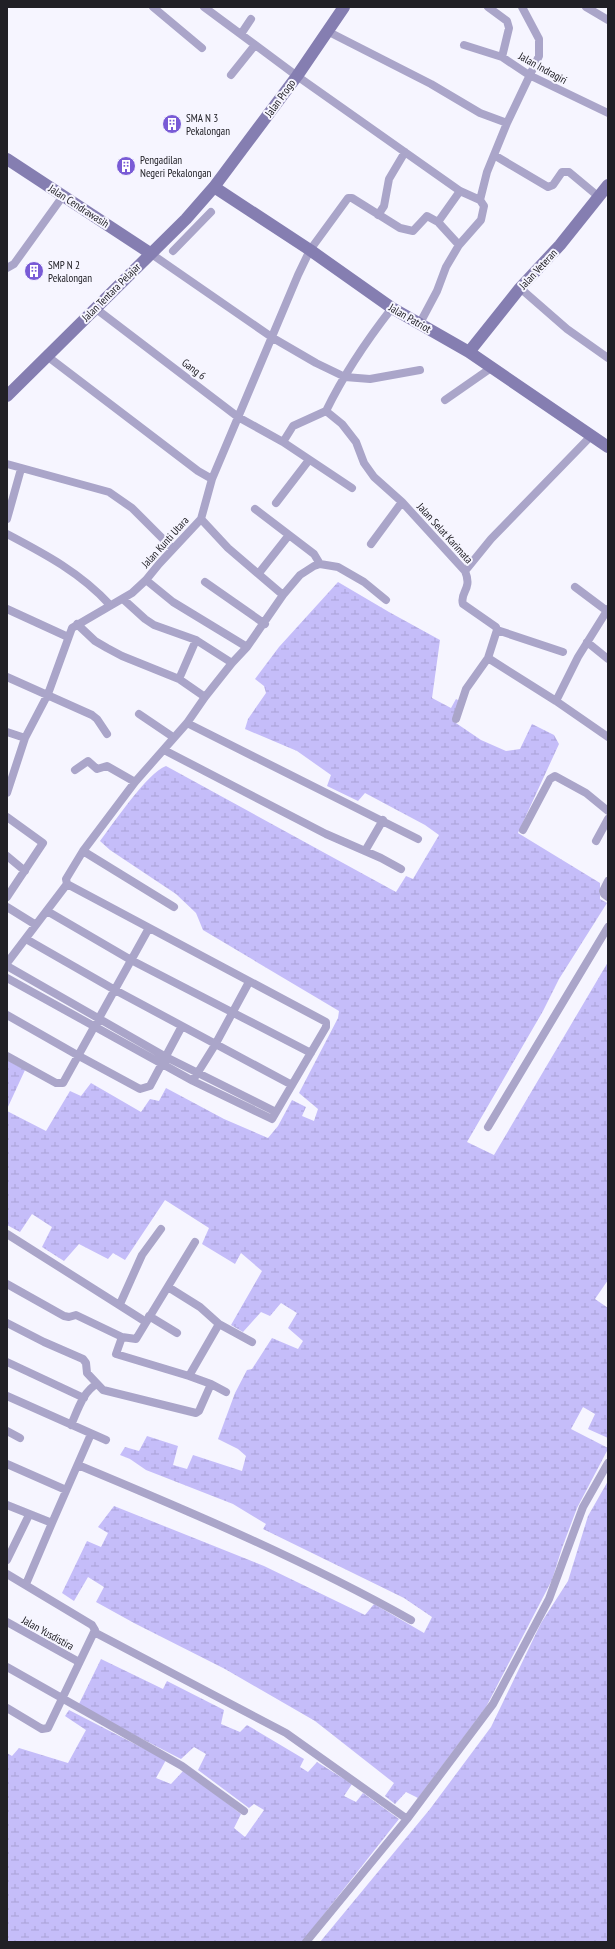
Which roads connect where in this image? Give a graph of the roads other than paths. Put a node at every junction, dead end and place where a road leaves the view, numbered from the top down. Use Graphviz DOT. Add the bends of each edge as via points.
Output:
graph roads {
  1 [pos="153,7"];
  2 [pos="204,7"];
  3 [pos="344,7"];
  4 [pos="488,7"];
  5 [pos="522,7"];
  6 [pos="586,7"];
  7 [pos="251,19"];
  8 [pos="608,20"];
  9 [pos="327,31"];
  10 [pos="241,34"];
  11 [pos="255,45"];
  12 [pos="464,45"];
  13 [pos="202,48"];
  14 [pos="502,57"];
  15 [pos="231,75"];
  16 [pos="529,75"];
  17 [pos="297,76"];
  18 [pos="608,113"];
  19 [pos="507,123"];
  20 [pos="405,152"];
  21 [pos="494,156"];
  22 [pos="7,159"];
  23 [pos="608,185"];
  24 [pos="214,187"];
  25 [pos="460,191"];
  26 [pos="63,196"];
  27 [pos="599,197"];
  28 [pos="480,200"];
  29 [pos="211,212"];
  30 [pos="378,215"];
  31 [pos="186,219"];
  32 [pos="438,222"];
  33 [pos="195,229"];
  34 [pos="459,245"];
  35 [pos="310,250"];
  36 [pos="173,251"];
  37 [pos="150,253"];
  38 [pos="7,268"];
  39 [pos="520,288"];
  40 [pos="95,308"];
  41 [pos="392,308"];
  42 [pos="420,323"];
  43 [pos="273,338"];
  44 [pos="469,352"];
  45 [pos="47,356"];
  46 [pos="608,358"];
  47 [pos="491,368"];
  48 [pos="420,370"];
  49 [pos="345,377"];
  50 [pos="8,388"];
  51 [pos="445,400"];
  52 [pos="326,411"];
  53 [pos="238,417"];
  54 [pos="591,436"];
  55 [pos="283,442"];
  56 [pos="608,446"];
  57 [pos="309,460"];
  58 [pos="7,464"];
  59 [pos="21,469"];
  60 [pos="212,479"];
  61 [pos="352,488"];
  62 [pos="402,502"];
  63 [pos="276,503"];
  64 [pos="256,509"];
  65 [pos="7,519"];
  66 [pos="201,520"];
  67 [pos="7,534"];
  68 [pos="289,535"];
  69 [pos="371,544"];
  70 [pos="173,549"];
  71 [pos="320,564"];
  72 [pos="465,571"];
  73 [pos="258,573"];
  74 [pos="146,580"];
  75 [pos="205,582"];
  76 [pos="575,587"];
  77 [pos="283,595"];
  78 [pos="123,599"];
  79 [pos="386,600"];
  80 [pos="110,605"];
  81 [pos="7,609"];
  82 [pos="608,610"];
  83 [pos="77,624"];
  84 [pos="264,624"];
  85 [pos="498,630"];
  86 [pos="68,637"];
  87 [pos="196,640"];
  88 [pos="587,642"];
  89 [pos="247,647"];
  90 [pos="563,652"];
  91 [pos="488,658"];
  92 [pos="608,659"];
  93 [pos="232,663"];
  94 [pos="7,677"];
  95 [pos="179,679"];
  96 [pos="48,694"];
  97 [pos="205,697"];
  98 [pos="556,701"];
  99 [pos="139,714"];
  100 [pos="456,719"];
  101 [pos="187,723"];
  102 [pos="7,732"];
  103 [pos="107,734"];
  104 [pos="174,736"];
  105 [pos="608,737"];
  106 [pos="25,738"];
  107 [pos="164,750"];
  108 [pos="76,770"];
  109 [pos="10,773"];
  110 [pos="135,782"];
  111 [pos="7,793"];
  112 [pos="608,811"];
  113 [pos="7,817"];
  114 [pos="608,819"];
  115 [pos="383,820"];
  116 [pos="523,830"];
  117 [pos="418,839"];
  118 [pos="596,841"];
  119 [pos="83,851"];
  120 [pos="366,851"];
  121 [pos="7,856"];
  122 [pos="401,869"];
  123 [pos="25,871"];
  124 [pos="608,881"];
  125 [pos="67,884"];
  126 [pos="7,897"];
  127 [pos="608,897"];
  128 [pos="7,907"];
  129 [pos="174,907"];
  130 [pos="47,911"];
  131 [pos="36,925"];
  132 [pos="608,927"];
  133 [pos="149,928"];
  134 [pos="26,938"];
  135 [pos="131,960"];
  136 [pos="7,963"];
  137 [pos="7,966"];
  138 [pos="7,978"];
  139 [pos="248,982"];
  140 [pos="115,990"];
  141 [pos="232,1013"];
  142 [pos="7,1015"];
  143 [pos="96,1022"];
  144 [pos="182,1026"];
  145 [pos="215,1045"];
  146 [pos="311,1053"];
  147 [pos="7,1056"];
  148 [pos="79,1056"];
  149 [pos="164,1060"];
  150 [pos="198,1073"];
  151 [pos="193,1081"];
  152 [pos="292,1085"];
  153 [pos="276,1112"];
  154 [pos="488,1127"];
  155 [pos="160,1228"];
  156 [pos="7,1234"];
  157 [pos="195,1242"];
  158 [pos="7,1284"];
  159 [pos="168,1287"];
  160 [pos="120,1304"];
  161 [pos="147,1319"];
  162 [pos="7,1323"];
  163 [pos="219,1324"];
  164 [pos="177,1333"];
  165 [pos="122,1337"];
  166 [pos="252,1342"];
  167 [pos="8,1366"];
  168 [pos="189,1376"];
  169 [pos="97,1384"];
  170 [pos="212,1384"];
  171 [pos="226,1392"];
  172 [pos="7,1396"];
  173 [pos="84,1398"];
  174 [pos="71,1426"];
  175 [pos="7,1431"];
  176 [pos="91,1434"];
  177 [pos="20,1438"];
  178 [pos="106,1440"];
  179 [pos="608,1462"];
  180 [pos="7,1464"];
  181 [pos="78,1465"];
  182 [pos="66,1490"];
  183 [pos="7,1505"];
  184 [pos="29,1515"];
  185 [pos="52,1523"];
  186 [pos="7,1560"];
  187 [pos="7,1574"];
  188 [pos="26,1584"];
  189 [pos="411,1620"];
  190 [pos="7,1622"];
  191 [pos="94,1632"];
  192 [pos="79,1662"];
  193 [pos="7,1667"];
  194 [pos="63,1698"];
  195 [pos="7,1708"];
  196 [pos="244,1811"];
  197 [pos="407,1819"];
  198 [pos="306,1942"];
  1 -- 13 [label="street"];
  2 -- 10 [label="street"];
  3 -- 9 [label="street, Jalan Progo"];
  4 -- 14 [label="street, Jalan Indragiri" via="509,24"];
  5 -- 16 [label="street" via="540,45 539,56"];
  6 -- 8 [label="street"];
  7 -- 10 [label="street"];
  9 -- 17 [label="street, Jalan Progo"];
  9 -- 19 [label="street" via="431,84 480,114"];
  10 -- 11 [label="street"];
  11 -- 15 [label="street"];
  11 -- 17 [label="street"];
  12 -- 14 [label="street"];
  14 -- 16 [label="street, Jalan Indragiri"];
  16 -- 18 [label="street, Jalan Indragiri"];
  16 -- 19 [label="street"];
  17 -- 20 [label="street"];
  17 -- 24 [label="street, Jalan Progo"];
  19 -- 21 [label="street"];
  20 -- 25 [label="street"];
  20 -- 30 [label="street" via="389,179 384,206"];
  21 -- 27 [label="street" via="548,187 562,172 569,172"];
  21 -- 28 [label="street"];
  22 -- 26 [label="street, Jalan Cendrawasih"];
  23 -- 27 [label="street, Jalan Veteran"];
  24 -- 31 [label="street, Jalan Tentara Pelajar"];
  24 -- 35 [label="street, Jalan Patriot"];
  25 -- 28 [label="street"];
  25 -- 32 [label="street"];
  26 -- 37 [label="street, Jalan Cendrawasih"];
  26 -- 38 [label="street" via="14,264"];
  27 -- 39 [label="street, Jalan Veteran" via="560,245"];
  28 -- 34 [label="street" via="484,206 481,220"];
  29 -- 33 [label="street"];
  30 -- 32 [label="street" via="410,232 427,216"];
  30 -- 35 [label="street, Jalan Kunti Utara" via="348,198"];
  31 -- 33 [label="street"];
  31 -- 37 [label="street, Jalan Tentara Pelajar"];
  32 -- 34 [label="street"];
  33 -- 36 [label="street"];
  34 -- 42 [label="street"];
  35 -- 41 [label="street, Jalan Patriot"];
  35 -- 43 [label="street, Jalan Kunti Utara"];
  37 -- 40 [label="street, Jalan Tentara Pelajar"];
  37 -- 43 [label="street"];
  39 -- 44 [label="street, Jalan Veteran"];
  39 -- 46 [label="street" via="567,329"];
  40 -- 45 [label="street, Jalan Tentara Pelajar"];
  40 -- 53 [label="street, Gang 6"];
  41 -- 42 [label="street, Jalan Patriot"];
  41 -- 49 [label="street"];
  42 -- 44 [label="street, Jalan Patriot"];
  43 -- 49 [label="street"];
  43 -- 53 [label="street, Jalan Kunti Utara"];
  44 -- 47 [label="street, Jalan Patriot"];
  45 -- 50 [label="street, Jalan Tentara Pelajar"];
  45 -- 60 [label="street"];
  47 -- 51 [label="street"];
  47 -- 54 [label="street, Jalan Patriot"];
  48 -- 49 [label="street" via="370,379"];
  49 -- 52 [label="street"];
  52 -- 55 [label="street" via="293,426"];
  52 -- 62 [label="street, Jalan Selat Karimata" via="342,424 356,442 364,463 374,477"];
  53 -- 55 [label="street, Gang 6"];
  53 -- 60 [label="street, Jalan Kunti Utara"];
  54 -- 56 [label="street, Jalan Patriot"];
  54 -- 72 [label="street" via="491,539"];
  55 -- 57 [label="street, Gang 6"];
  57 -- 61 [label="street, Gang 6"];
  57 -- 63 [label="street"];
  58 -- 59 [label="street"];
  59 -- 65 [label="street"];
  59 -- 70 [label="street" via="109,492 132,508"];
  60 -- 66 [label="street, Jalan Kunti Utara"];
  62 -- 69 [label="street"];
  62 -- 72 [label="street, Jalan Selat Karimata"];
  64 -- 68 [label="street"];
  66 -- 70 [label="street, Jalan Kunti Utara"];
  66 -- 73 [label="street" via="228,548"];
  67 -- 80 [label="street" via="74,571"];
  68 -- 71 [label="street" via="314,554"];
  68 -- 73 [label="street"];
  70 -- 74 [label="street, Jalan Kunti Utara"];
  71 -- 77 [label="street" via="300,575"];
  71 -- 79 [label="street" via="338,567 364,582"];
  72 -- 85 [label="street, Jalan Selat Karimata" via="469,584 462,599 463,604"];
  73 -- 77 [label="street"];
  74 -- 78 [label="street, Jalan Kunti Utara"];
  74 -- 89 [label="street" via="172,602"];
  75 -- 84 [label="street"];
  76 -- 82 [label="street"];
  77 -- 84 [label="street"];
  78 -- 80 [label="street, Jalan Kunti Utara"];
  78 -- 87 [label="street" via="154,625"];
  80 -- 83 [label="street, Jalan Kunti Utara"];
  81 -- 86 [label="street"];
  82 -- 88 [label="street"];
  83 -- 86 [label="street, Jalan Kunti Utara"];
  83 -- 95 [label="street" via="106,648"];
  84 -- 89 [label="street"];
  85 -- 90 [label="street"];
  85 -- 91 [label="street"];
  86 -- 96 [label="street, Jalan Kunti Utara"];
  87 -- 93 [label="street"];
  87 -- 95 [label="street"];
  88 -- 92 [label="street"];
  88 -- 98 [label="street"];
  89 -- 93 [label="street"];
  91 -- 98 [label="street"];
  91 -- 100 [label="street" via="466,689"];
  93 -- 97 [label="street"];
  94 -- 96 [label="street"];
  95 -- 97 [label="street"];
  96 -- 103 [label="street" via="97,719"];
  96 -- 106 [label="street, Jalan Kunti Utara"];
  97 -- 101 [label="street"];
  98 -- 105 [label="street"];
  99 -- 104 [label="street"];
  101 -- 104 [label="street"];
  101 -- 115 [label="street"];
  102 -- 106 [label="street"];
  104 -- 107 [label="street"];
  106 -- 109 [label="street, Jalan Kunti Utara"];
  107 -- 110 [label="street"];
  107 -- 120 [label="street" via="326,834"];
  108 -- 110 [label="street" via="88,761 98,769 107,766"];
  109 -- 111 [label="street, Jalan Kunti Utara"];
  110 -- 119 [label="street"];
  112 -- 116 [label="street" via="586,793 555,776 550,779"];
  113 -- 123 [label="street" via="43,843"];
  114 -- 118 [label="street"];
  115 -- 117 [label="street"];
  115 -- 120 [label="street"];
  119 -- 125 [label="street" via="66,879"];
  119 -- 129 [label="street"];
  120 -- 122 [label="street"];
  121 -- 123 [label="street"];
  123 -- 126 [label="street"];
  124 -- 127 [label="street" via="603,891"];
  125 -- 130 [label="street"];
  125 -- 133 [label="street"];
  128 -- 131 [label="street"];
  130 -- 131 [label="street"];
  130 -- 135 [label="street"];
  131 -- 134 [label="street"];
  132 -- 154 [label="street"];
  133 -- 135 [label="street"];
  133 -- 139 [label="street"];
  134 -- 136 [label="street"];
  134 -- 140 [label="street"];
  135 -- 140 [label="street"];
  135 -- 141 [label="street"];
  137 -- 143 [label="street"];
  138 -- 143 [label="street"];
  139 -- 141 [label="street"];
  139 -- 146 [label="street" via="326,1022 326,1027"];
  140 -- 143 [label="street"];
  140 -- 144 [label="street"];
  141 -- 145 [label="street"];
  141 -- 146 [label="street"];
  142 -- 148 [label="street"];
  143 -- 148 [label="street"];
  143 -- 149 [label="street"];
  144 -- 145 [label="street"];
  144 -- 149 [label="street"];
  145 -- 150 [label="street"];
  145 -- 152 [label="street"];
  146 -- 152 [label="street"];
  147 -- 148 [label="street" via="58,1084 66,1080"];
  148 -- 149 [label="street" via="140,1088 150,1086"];
  149 -- 150 [label="street"];
  149 -- 151 [label="street"];
  150 -- 151 [label="street"];
  150 -- 153 [label="street"];
  151 -- 153 [label="street" via="272,1120"];
  152 -- 153 [label="street"];
  155 -- 160 [label="street" via="142,1255"];
  156 -- 160 [label="street"];
  157 -- 159 [label="street"];
  158 -- 165 [label="street" via="64,1316 76,1315"];
  159 -- 161 [label="street"];
  159 -- 163 [label="street" via="200,1307"];
  160 -- 161 [label="street"];
  161 -- 164 [label="street"];
  161 -- 165 [label="street" via="137,1339"];
  162 -- 169 [label="street" via="83,1359 87,1373"];
  163 -- 166 [label="street"];
  163 -- 168 [label="street"];
  165 -- 168 [label="street" via="116,1354"];
  167 -- 173 [label="street"];
  168 -- 170 [label="street"];
  169 -- 170 [label="street" via="103,1390 196,1413"];
  169 -- 173 [label="street" via="91,1387"];
  170 -- 171 [label="street"];
  172 -- 174 [label="street"];
  173 -- 174 [label="street"];
  174 -- 176 [label="street"];
  175 -- 177 [label="street"];
  176 -- 178 [label="street"];
  176 -- 181 [label="street"];
  179 -- 197 [label="street" via="583,1507 549,1599 493,1704"];
  180 -- 182 [label="street"];
  181 -- 182 [label="street"];
  181 -- 189 [label="street" via="265,1547 346,1585"];
  182 -- 185 [label="street"];
  183 -- 184 [label="street"];
  184 -- 185 [label="street"];
  184 -- 186 [label="street"];
  185 -- 188 [label="street"];
  187 -- 188 [label="street"];
  188 -- 191 [label="street" via="92,1625 95,1628"];
  190 -- 192 [label="street, Jalan Yusdistira"];
  191 -- 192 [label="street"];
  191 -- 197 [label="street" via="286,1733"];
  192 -- 194 [label="street"];
  193 -- 194 [label="street"];
  194 -- 195 [label="street" via="47,1730"];
  194 -- 196 [label="street" via="182,1766"];
  197 -- 198 [label="street"];
}
